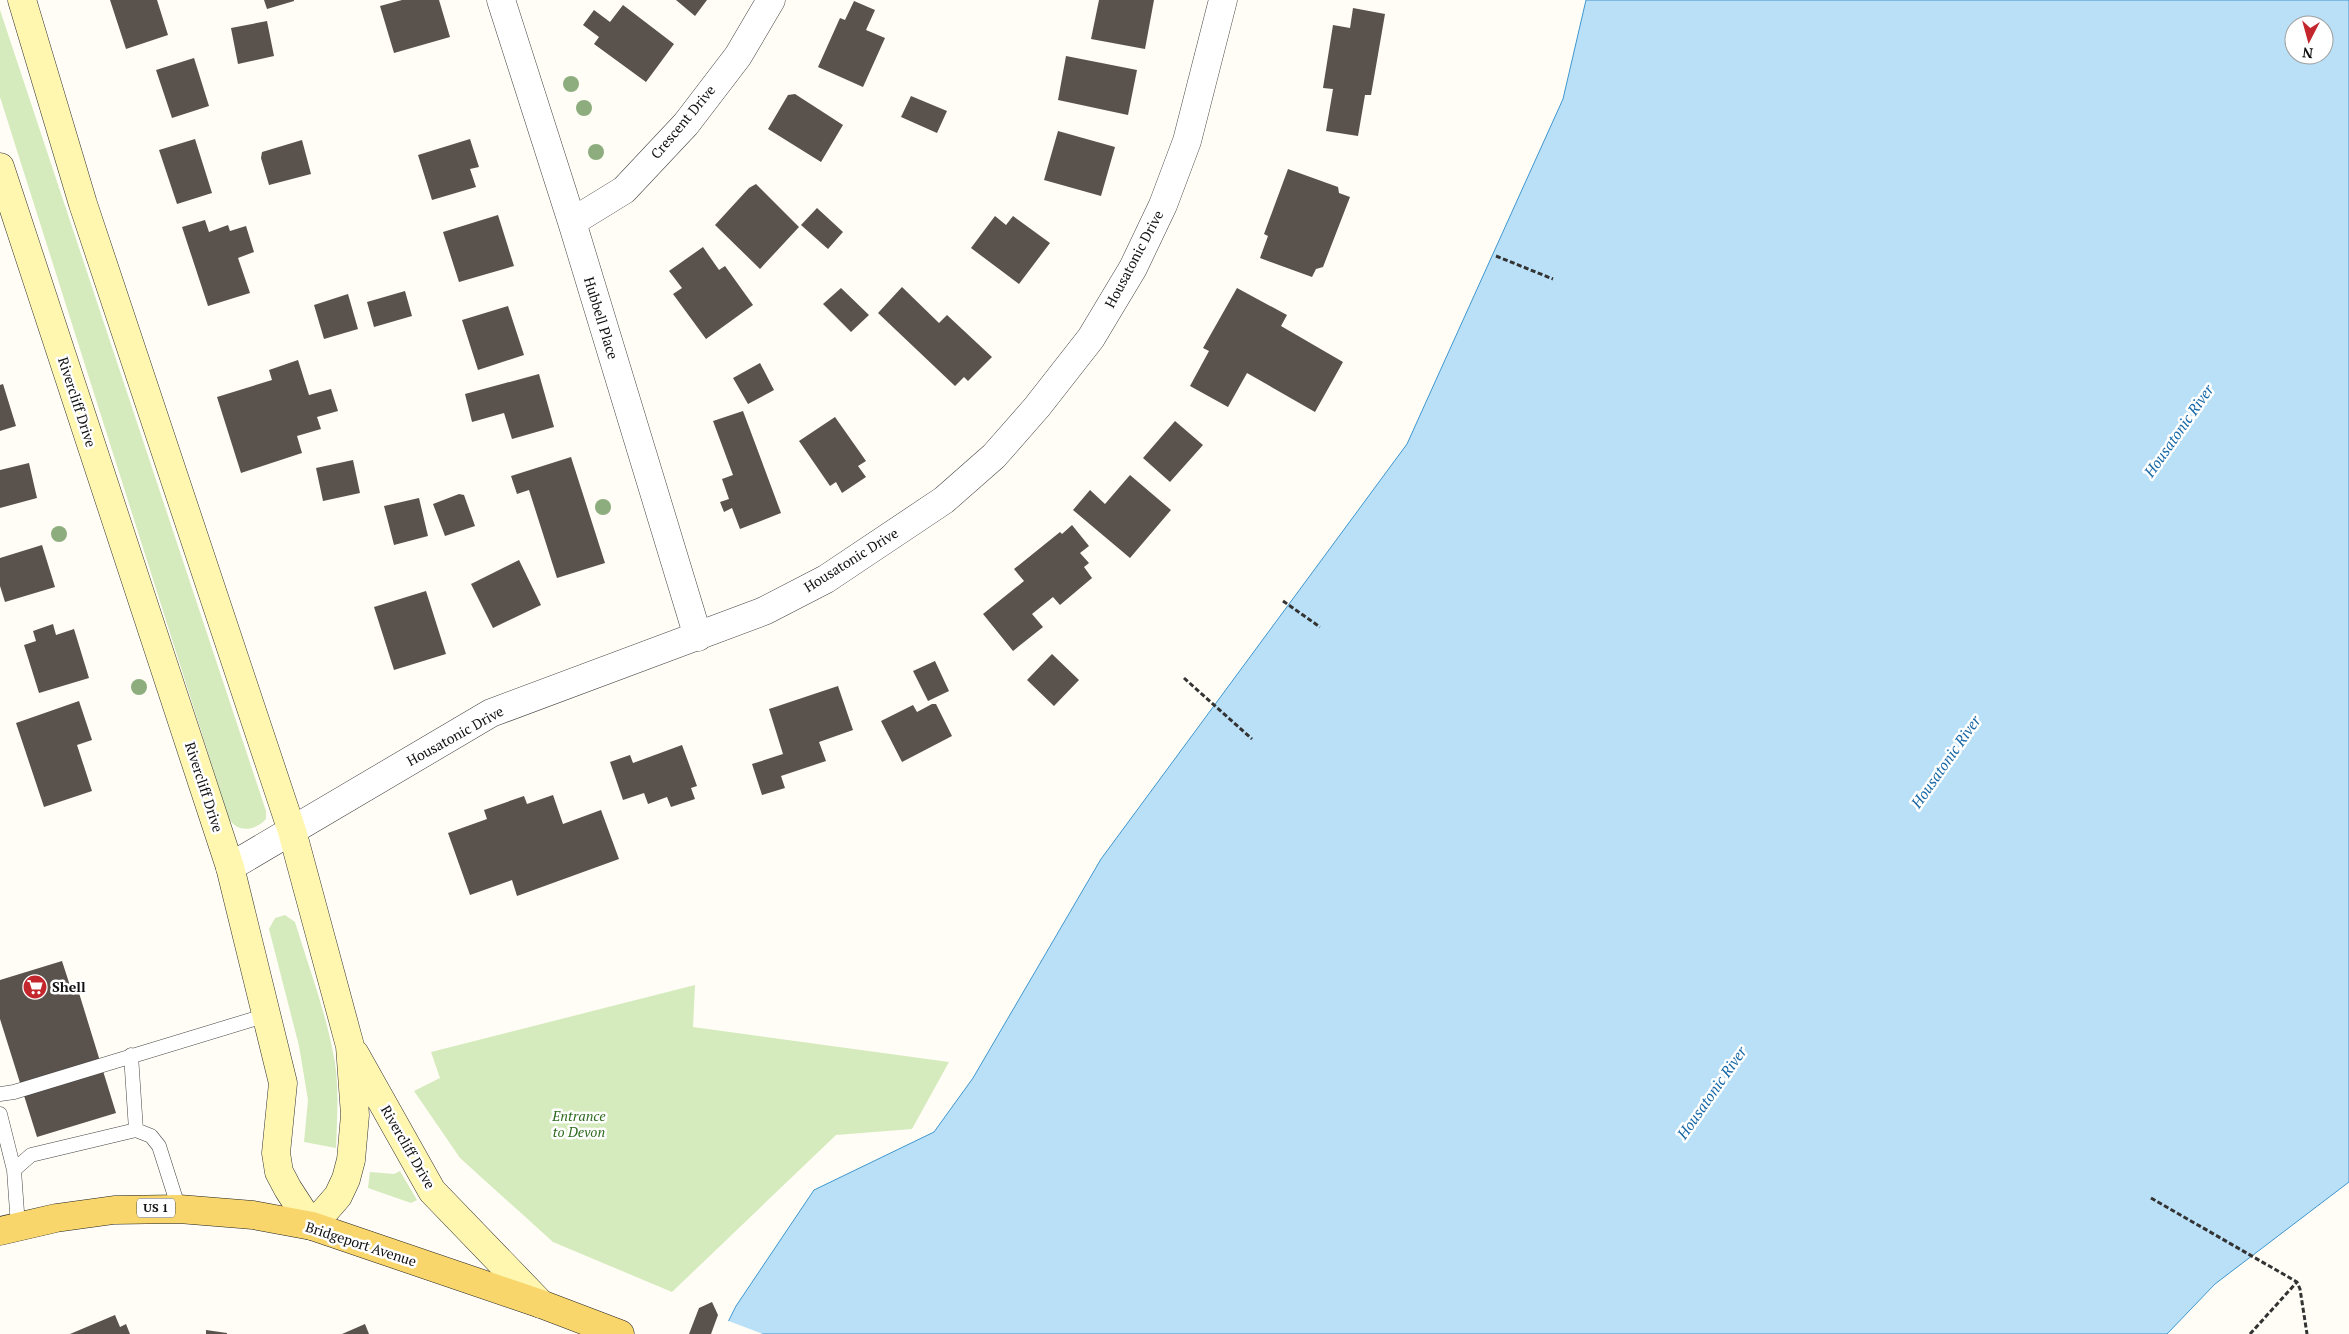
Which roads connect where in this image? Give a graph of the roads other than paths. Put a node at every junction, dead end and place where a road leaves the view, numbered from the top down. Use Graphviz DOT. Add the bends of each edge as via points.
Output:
graph roads {
  1 [pos="22,0"];
  2 [pos="501,0"];
  3 [pos="771,0"];
  4 [pos="1223,0"];
  5 [pos="0,167"];
  6 [pos="572,222"];
  7 [pos="698,637"];
  8 [pos="292,831"];
  9 [pos="230,867"];
  10 [pos="267,1015"];
  11 [pos="350,1046"];
  12 [pos="131,1055"];
  13 [pos="0,1094"];
  14 [pos="0,1114"];
  15 [pos="136,1130"];
  16 [pos="14,1170"];
  17 [pos="178,1209"];
  18 [pos="312,1226"];
  19 [pos="9,1228"];
  20 [pos="540,1304"];
  21 [pos="620,1334"];
  1 -- 8 [label="street, Rivercliff Drive" via="86,213"];
  2 -- 6 [label="street, Hubbell Place"];
  3 -- 6 [label="street, Crescent Drive" via="738,56 686,124 624,190"];
  4 -- 7 [label="street, Housatonic Drive" via="1187,140 1163,205 1133,268 1091,338 1038,407 994,456 944,500 826,578 764,611"];
  5 -- 9 [label="street, Rivercliff Drive"];
  6 -- 7 [label="street, Hubbell Place"];
  7 -- 8 [label="street, Housatonic Drive" via="492,713"];
  8 -- 9 [label="street, Housatonic Drive"];
  8 -- 11 [label="street, Rivercliff Drive"];
  9 -- 10 [label="street, Rivercliff Drive"];
  10 -- 12 [label="lane"];
  10 -- 18 [label="street, Rivercliff Drive" via="283,1083 276,1153 279,1172"];
  11 -- 18 [label="street, Rivercliff Drive" via="355,1115 351,1160 338,1196"];
  11 -- 20 [label="street, Rivercliff Drive" via="432,1191"];
  12 -- 13 [label="lane"];
  12 -- 15 [label="lane"];
  14 -- 16 [label="lane"];
  15 -- 16 [label="lane" via="31,1155"];
  15 -- 17 [label="lane" via="151,1136 159,1146"];
  16 -- 19 [label="lane"];
  17 -- 18 [label="main road, Bridgeport Avenue / US 1" via="253,1215"];
  17 -- 19 [label="main road, Bridgeport Avenue / US 1" via="114,1210"];
  18 -- 20 [label="main road, Bridgeport Avenue / US 1"];
  20 -- 21 [label="main road, Bridgeport Avenue / US 1"];
}
